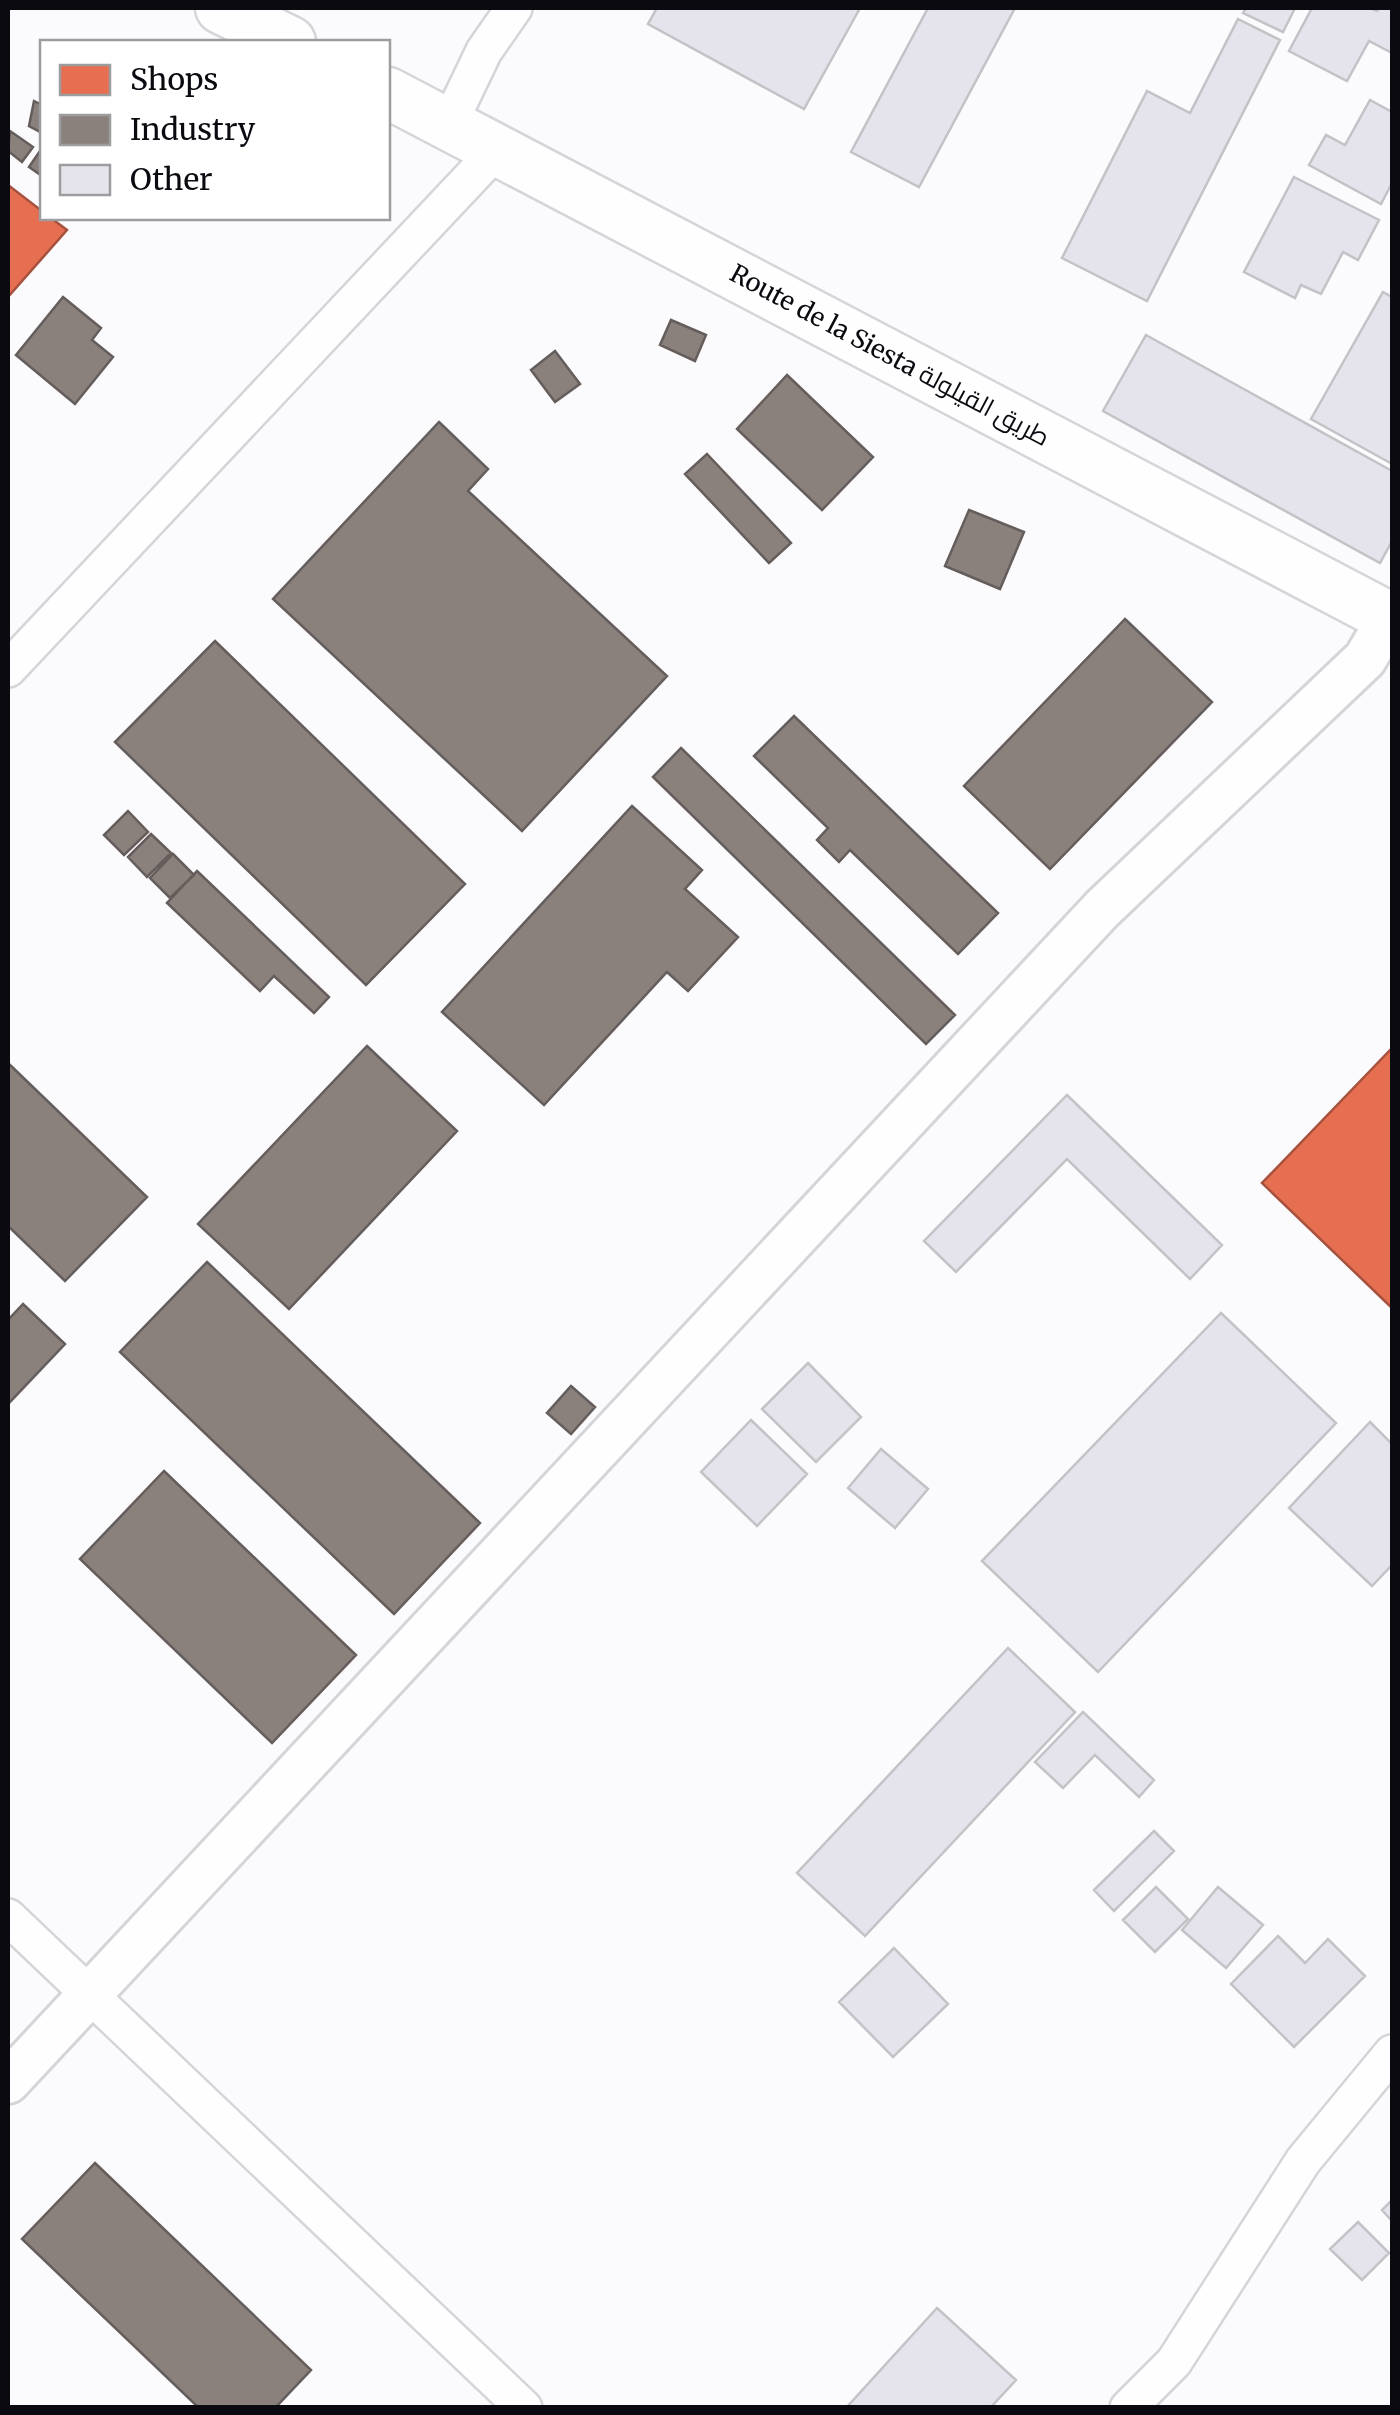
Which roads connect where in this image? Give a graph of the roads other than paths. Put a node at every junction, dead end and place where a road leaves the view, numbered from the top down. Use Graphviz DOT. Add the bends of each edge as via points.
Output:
graph roads {
  1 [pos="222,8"];
  2 [pos="514,8"];
  3 [pos="286,40"];
  4 [pos="390,94"];
  5 [pos="449,124"];
  6 [pos="496,151"];
  7 [pos="1392,616"];
  8 [pos="8,669"];
  9 [pos="8,1917"];
  10 [pos="91,1993"];
  11 [pos="1392,2053"];
  12 [pos="8,2082"];
  13 [pos="524,2408"];
  14 [pos="1128,2408"];
  1 -- 3 [label="main road"];
  2 -- 5 [label="street" via="484,51"];
  4 -- 5 [label="main road, Route de la Siesta طريق القيلولة"];
  5 -- 6 [label="main road, Route de la Siesta طريق القيلولة"];
  6 -- 7 [label="main road, Route de la Siesta طريق القيلولة"];
  6 -- 8 [label="street"];
  7 -- 10 [label="street" via="1365,659 1102,909"];
  9 -- 10 [label="street"];
  10 -- 12 [label="street"];
  10 -- 13 [label="street"];
  11 -- 14 [label="street" via="1303,2162 1174,2362"];
}
